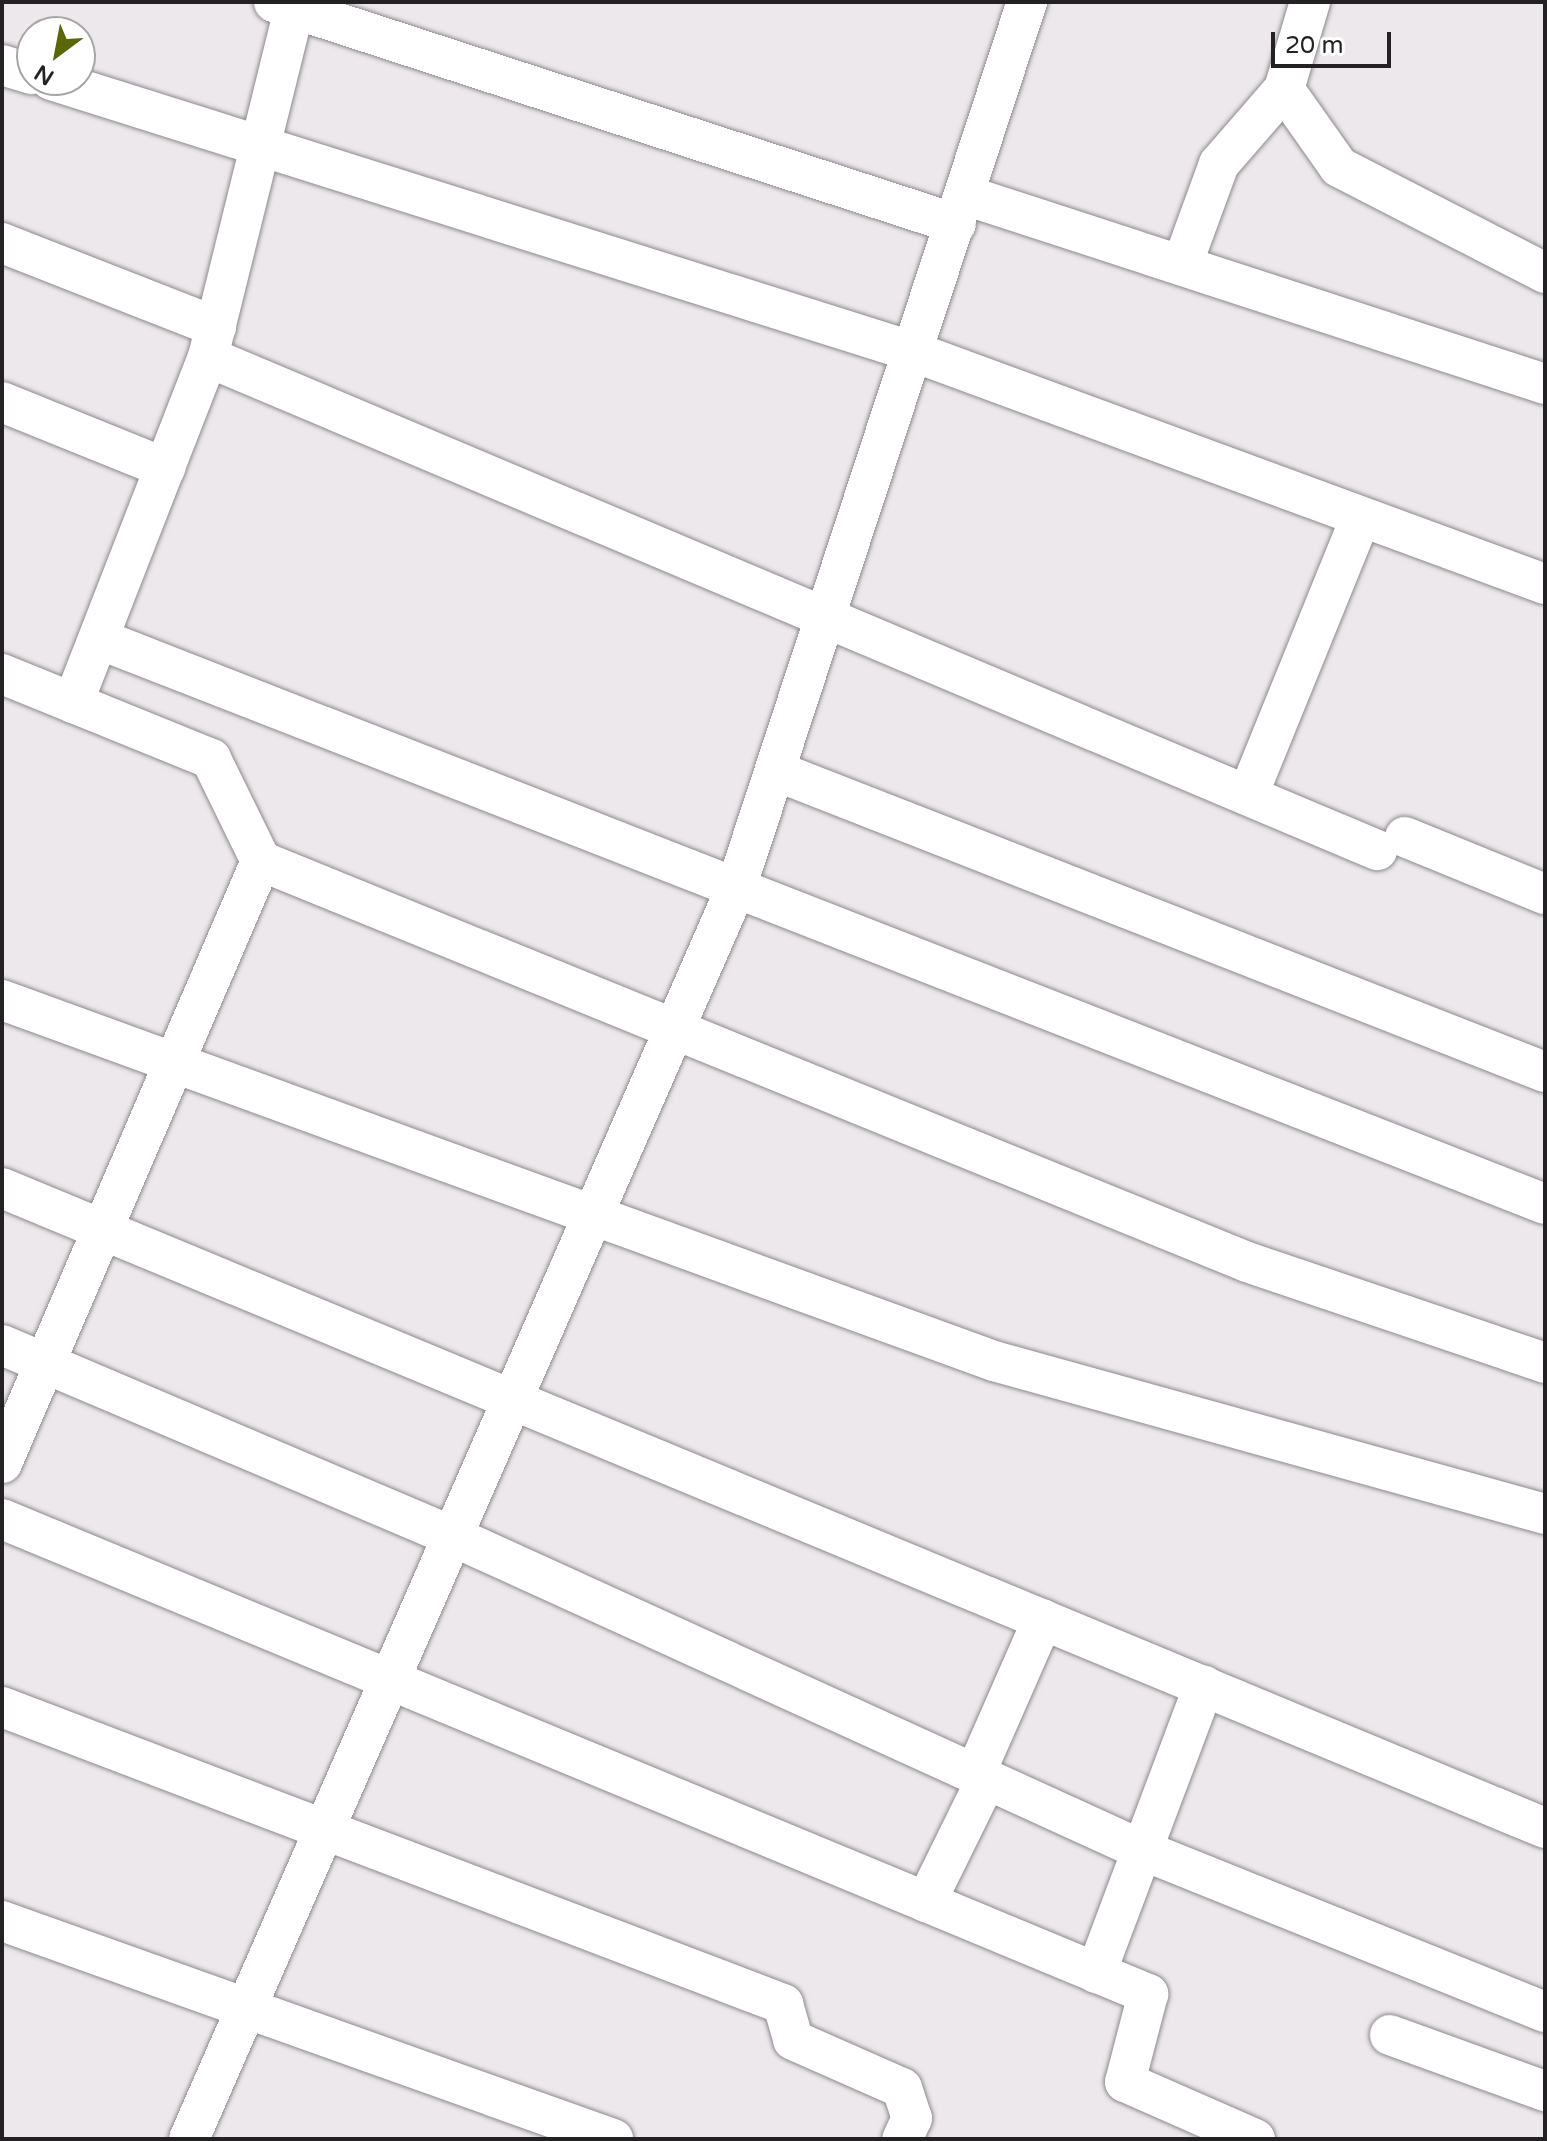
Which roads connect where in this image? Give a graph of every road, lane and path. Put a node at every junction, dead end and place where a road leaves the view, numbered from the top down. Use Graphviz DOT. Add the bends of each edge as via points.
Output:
graph roads {
  1 [pos="1027,2"];
  2 [pos="1310,2"];
  3 [pos="288,4"];
  4 [pos="1284,89"];
  5 [pos="96,94"];
  6 [pos="260,146"];
  7 [pos="960,209"];
  8 [pos="2,243"];
  9 [pos="1182,265"];
  10 [pos="1545,273"];
  11 [pos="212,342"];
  12 [pos="914,352"];
  13 [pos="1545,384"];
  14 [pos="2,402"];
  15 [pos="165,468"];
  16 [pos="1361,517"];
  17 [pos="1545,584"];
  18 [pos="828,619"];
  19 [pos="99,639"];
  20 [pos="2,674"];
  21 [pos="73,703"];
  22 [pos="776,771"];
  23 [pos="1248,795"];
  24 [pos="261,861"];
  25 [pos="736,888"];
  26 [pos="1545,894"];
  27 [pos="2,1000"];
  28 [pos="674,1029"];
  29 [pos="174,1063"];
  30 [pos="1545,1072"];
  31 [pos="2,1188"];
  32 [pos="1545,1204"];
  33 [pos="592,1214"];
  34 [pos="102,1230"];
  35 [pos="2,1345"];
  36 [pos="45,1363"];
  37 [pos="1545,1363"];
  38 [pos="510,1399"];
  39 [pos="2,1463"];
  40 [pos="1545,1514"];
  41 [pos="2,1519"];
  42 [pos="450,1535"];
  43 [pos="1043,1619"];
  44 [pos="388,1679"];
  45 [pos="1204,1686"];
  46 [pos="2,1707"];
  47 [pos="981,1777"];
  48 [pos="1545,1828"];
  49 [pos="323,1829"];
  50 [pos="1142,1850"];
  51 [pos="926,1902"];
  52 [pos="2,1921"];
  53 [pos="1096,1973"];
  54 [pos="246,2008"];
  55 [pos="1545,2012"];
  56 [pos="1390,2035"];
  57 [pos="1545,2091"];
  58 [pos="189,2139"];
  59 [pos="613,2139"];
  60 [pos="902,2139"];
  61 [pos="1255,2139"];
  1 -- 7 [label="street"];
  2 -- 4 [label="street"];
  3 -- 6 [label="street"];
  3 -- 7 [label="street"];
  4 -- 9 [label="street" via="1219,164"];
  4 -- 10 [label="street" via="1339,167"];
  5 -- 6 [label="street"];
  6 -- 11 [label="street"];
  6 -- 12 [label="street"];
  7 -- 9 [label="street"];
  7 -- 12 [label="street"];
  8 -- 11 [label="street"];
  9 -- 13 [label="street"];
  11 -- 15 [label="street"];
  11 -- 18 [label="street"];
  12 -- 16 [label="street"];
  12 -- 18 [label="street"];
  14 -- 15 [label="street"];
  15 -- 19 [label="street"];
  16 -- 17 [label="street"];
  16 -- 23 [label="street"];
  18 -- 22 [label="street"];
  18 -- 23 [label="street"];
  19 -- 21 [label="street"];
  19 -- 25 [label="street"];
  20 -- 21 [label="street"];
  21 -- 24 [label="street" via="211,759"];
  22 -- 25 [label="street"];
  22 -- 30 [label="street"];
  23 -- 26 [label="street"];
  24 -- 28 [label="street"];
  24 -- 29 [label="street"];
  25 -- 28 [label="street"];
  25 -- 32 [label="street"];
  27 -- 29 [label="street"];
  28 -- 33 [label="street"];
  28 -- 37 [label="street" via="1247,1262"];
  29 -- 33 [label="street"];
  29 -- 34 [label="street"];
  31 -- 34 [label="street"];
  33 -- 38 [label="street"];
  33 -- 40 [label="street" via="994,1361"];
  34 -- 36 [label="street"];
  34 -- 38 [label="street"];
  35 -- 36 [label="street"];
  36 -- 39 [label="street"];
  36 -- 42 [label="street"];
  38 -- 42 [label="street"];
  38 -- 43 [label="street"];
  41 -- 44 [label="street"];
  42 -- 44 [label="street"];
  42 -- 47 [label="street"];
  43 -- 45 [label="street"];
  43 -- 47 [label="street"];
  44 -- 49 [label="street"];
  44 -- 51 [label="street"];
  45 -- 48 [label="street"];
  45 -- 50 [label="street"];
  46 -- 49 [label="street"];
  47 -- 50 [label="street"];
  47 -- 51 [label="street"];
  49 -- 54 [label="street"];
  49 -- 60 [label="street" via="783,2004 793,2040 902,2088 912,2118"];
  50 -- 53 [label="street"];
  50 -- 55 [label="street"];
  51 -- 53 [label="street"];
  52 -- 54 [label="street"];
  53 -- 61 [label="street" via="1148,1994 1125,2082"];
  54 -- 58 [label="street"];
  54 -- 59 [label="street"];
  56 -- 57 [label="street"];
}
